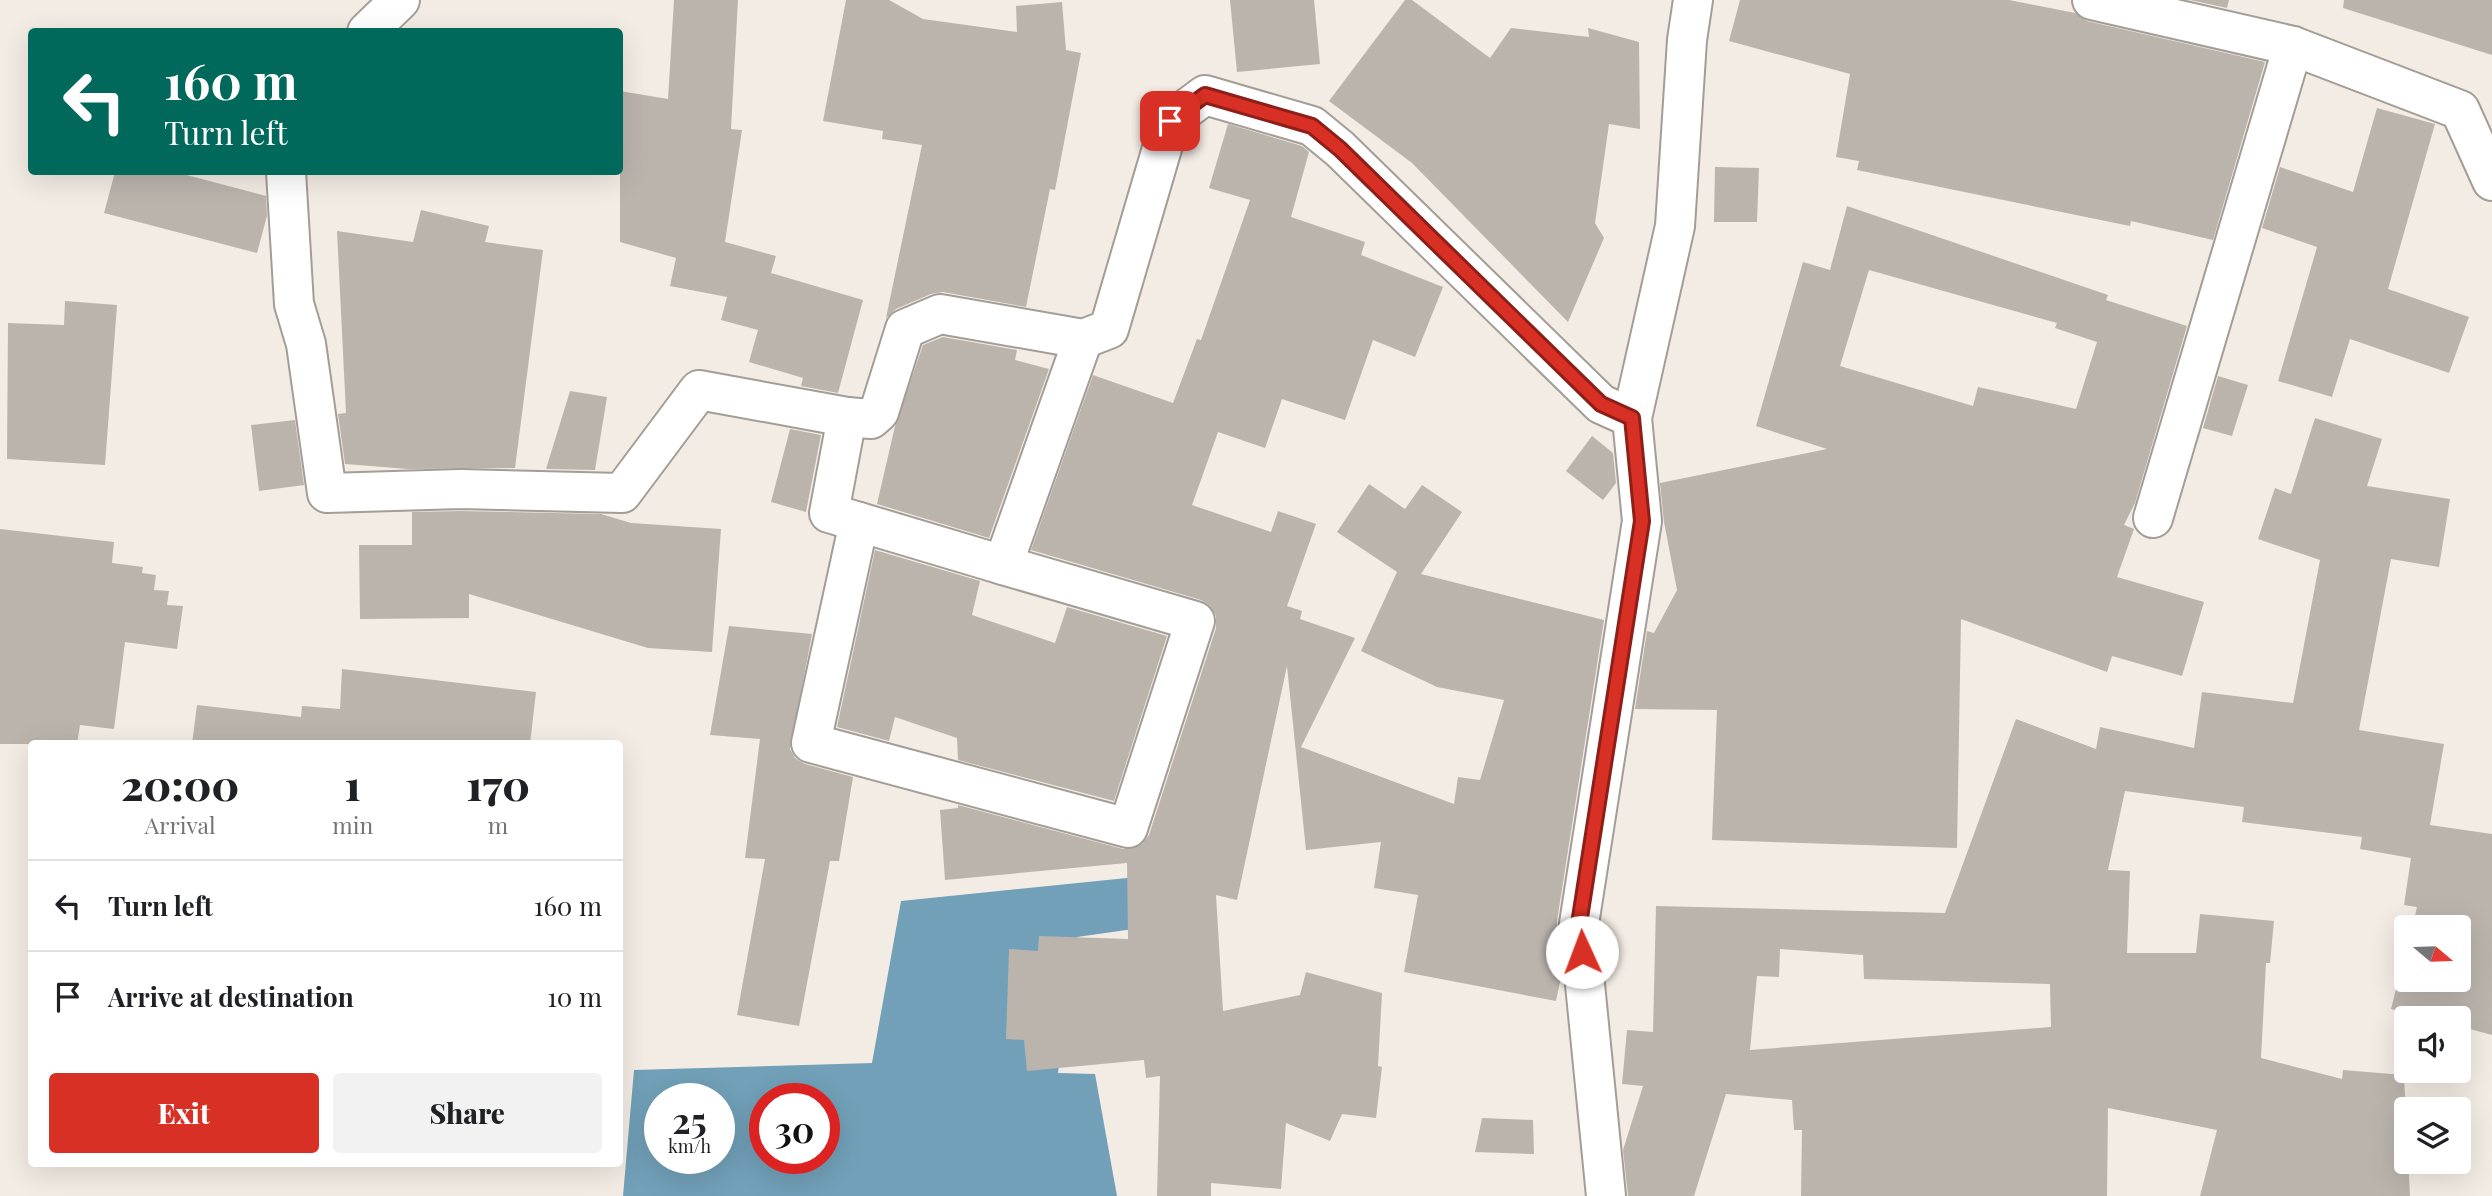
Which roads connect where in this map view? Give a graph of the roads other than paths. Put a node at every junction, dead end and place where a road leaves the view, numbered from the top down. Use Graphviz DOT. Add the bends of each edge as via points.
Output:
graph roads {
  1 [pos="400,0"];
  2 [pos="1693,0"];
  3 [pos="2092,0"];
  4 [pos="2145,6"];
  5 [pos="371,28"];
  6 [pos="2293,46"];
  7 [pos="286,175"];
  8 [pos="2492,181"];
  9 [pos="1083,339"];
  10 [pos="847,417"];
  11 [pos="1632,418"];
  12 [pos="2153,518"];
  13 [pos="859,522"];
  14 [pos="1003,565"];
  15 [pos="1606,1196"];
  1 -- 5 [label="street"];
  2 -- 11 [label="street" via="1675,226"];
  3 -- 4 [label="street"];
  4 -- 6 [label="street"];
  6 -- 8 [label="street" via="2460,110"];
  6 -- 12 [label="street"];
  7 -- 10 [label="street" via="294,304 306,344 327,493 461,489 622,493 699,390"];
  9 -- 10 [label="street" via="940,314 905,329 879,412 871,419"];
  9 -- 11 [label="street" via="1109,329 1170,121 1205,95 1312,126 1601,404"];
  9 -- 14 [label="street"];
  10 -- 13 [label="street" via="829,513"];
  11 -- 15 [label="street" via="1642,521 1579,924"];
  13 -- 14 [label="street"];
  13 -- 14 [label="street" via="811,743 1128,828 1195,621"];
}
